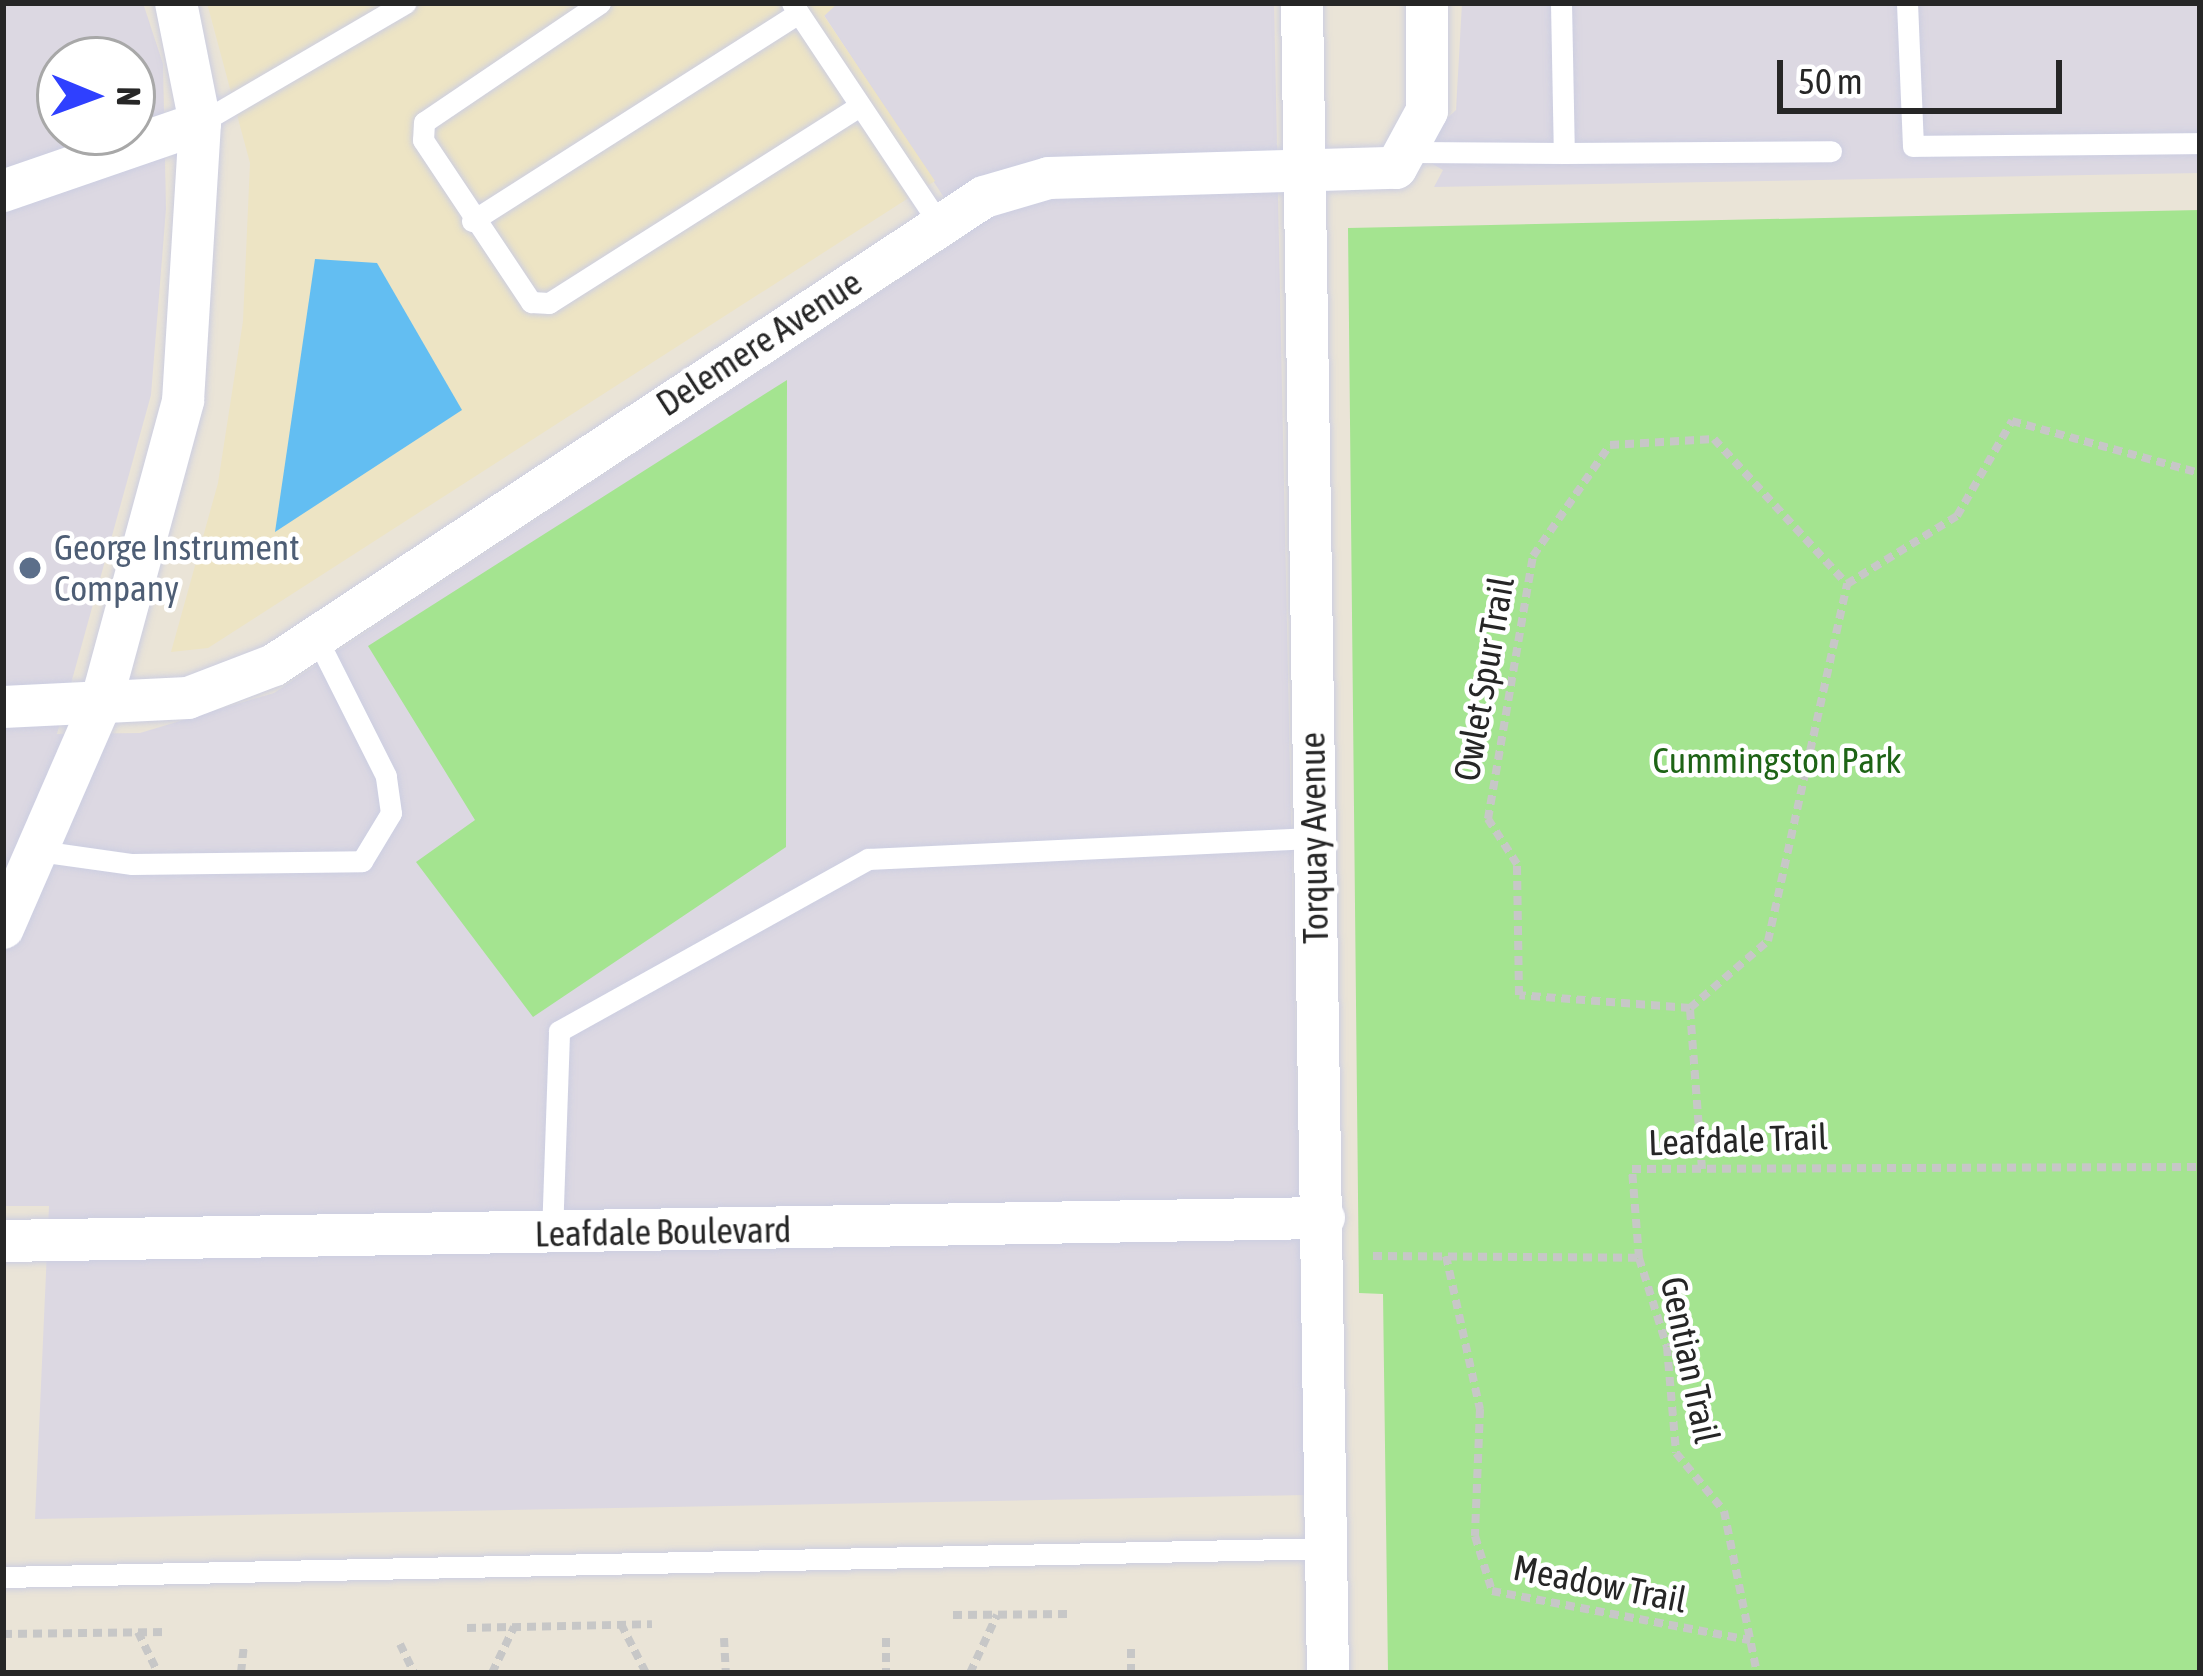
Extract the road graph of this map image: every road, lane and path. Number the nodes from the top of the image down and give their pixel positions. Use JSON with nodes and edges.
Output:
{"nodes":[{"id":1,"x":176,"y":3,"type":"edge"},
{"id":2,"x":405,"y":3,"type":"edge"},
{"id":3,"x":600,"y":3,"type":"edge"},
{"id":4,"x":1302,"y":3,"type":"edge"},
{"id":5,"x":1426,"y":3,"type":"edge"},
{"id":6,"x":1561,"y":3,"type":"edge"},
{"id":7,"x":1907,"y":3,"type":"edge"},
{"id":8,"x":795,"y":8,"type":"edge"},
{"id":9,"x":860,"y":106,"type":"junction"},
{"id":10,"x":200,"y":123,"type":"junction"},
{"id":11,"x":2200,"y":143,"type":"edge"},
{"id":12,"x":1831,"y":151,"type":"dead end"},
{"id":13,"x":1412,"y":152,"type":"junction"},
{"id":14,"x":1564,"y":153,"type":"junction"},
{"id":15,"x":1305,"y":177,"type":"junction"},
{"id":16,"x":3,"y":191,"type":"edge"},
{"id":17,"x":472,"y":220,"type":"junction"},
{"id":18,"x":940,"y":225,"type":"junction"},
{"id":19,"x":2200,"y":473,"type":"edge"},
{"id":20,"x":1847,"y":584,"type":"junction"},
{"id":21,"x":316,"y":638,"type":"junction"},
{"id":22,"x":101,"y":703,"type":"junction"},
{"id":23,"x":3,"y":706,"type":"edge"},
{"id":24,"x":1312,"y":838,"type":"junction"},
{"id":25,"x":39,"y":851,"type":"junction"},
{"id":26,"x":3,"y":928,"type":"edge"},
{"id":27,"x":1690,"y":1008,"type":"junction"},
{"id":28,"x":2200,"y":1167,"type":"edge"},
{"id":29,"x":1702,"y":1168,"type":"junction"},
{"id":30,"x":1324,"y":1218,"type":"junction"},
{"id":31,"x":552,"y":1234,"type":"junction"},
{"id":32,"x":3,"y":1241,"type":"edge"},
{"id":33,"x":1373,"y":1256,"type":"dead end"},
{"id":34,"x":1446,"y":1256,"type":"junction"},
{"id":35,"x":1640,"y":1258,"type":"junction"},
{"id":36,"x":1327,"y":1548,"type":"junction"},
{"id":37,"x":3,"y":1577,"type":"edge"},
{"id":38,"x":1068,"y":1614,"type":"dead end"},
{"id":39,"x":953,"y":1615,"type":"dead end"},
{"id":40,"x":997,"y":1615,"type":"junction"},
{"id":41,"x":621,"y":1624,"type":"junction"},
{"id":42,"x":652,"y":1624,"type":"dead end"},
{"id":43,"x":514,"y":1627,"type":"junction"},
{"id":44,"x":467,"y":1628,"type":"dead end"},
{"id":45,"x":138,"y":1632,"type":"junction"},
{"id":46,"x":166,"y":1632,"type":"dead end"},
{"id":47,"x":3,"y":1634,"type":"edge"},
{"id":48,"x":724,"y":1638,"type":"dead end"},
{"id":49,"x":886,"y":1638,"type":"dead end"},
{"id":50,"x":1750,"y":1640,"type":"junction"},
{"id":51,"x":400,"y":1644,"type":"dead end"},
{"id":52,"x":244,"y":1645,"type":"dead end"},
{"id":53,"x":1131,"y":1649,"type":"dead end"},
{"id":54,"x":158,"y":1673,"type":"edge"},
{"id":55,"x":241,"y":1673,"type":"edge"},
{"id":56,"x":414,"y":1673,"type":"edge"},
{"id":57,"x":492,"y":1673,"type":"edge"},
{"id":58,"x":646,"y":1673,"type":"edge"},
{"id":59,"x":726,"y":1673,"type":"edge"},
{"id":60,"x":886,"y":1673,"type":"edge"},
{"id":61,"x":970,"y":1673,"type":"edge"},
{"id":62,"x":1131,"y":1673,"type":"edge"},
{"id":63,"x":1328,"y":1673,"type":"edge"},
{"id":64,"x":1757,"y":1673,"type":"edge"}],
"edges":[{"from":1,"to":10,"type":"street"},
{"from":2,"to":10,"type":"lane"},
{"from":3,"to":17,"type":"lane"},
{"from":4,"to":15,"type":"street","name":"Torquay Avenue"},
{"from":5,"to":13,"type":"street"},
{"from":6,"to":14,"type":"lane"},
{"from":7,"to":11,"type":"lane"},
{"from":8,"to":9,"type":"lane"},
{"from":8,"to":17,"type":"lane"},
{"from":9,"to":17,"type":"lane"},
{"from":9,"to":18,"type":"lane"},
{"from":10,"to":16,"type":"street"},
{"from":10,"to":22,"type":"street"},
{"from":12,"to":14,"type":"lane"},
{"from":13,"to":14,"type":"lane"},
{"from":13,"to":15,"type":"street","name":"Delemere Avenue"},
{"from":15,"to":18,"type":"street","name":"Delemere Avenue"},
{"from":15,"to":24,"type":"street","name":"Torquay Avenue"},
{"from":18,"to":21,"type":"street","name":"Delemere Avenue"},
{"from":19,"to":20,"type":"path"},
{"from":20,"to":27,"type":"path"},
{"from":20,"to":27,"type":"path","name":"Owlet Spur Trail"},
{"from":21,"to":22,"type":"street","name":"Delemere Avenue"},
{"from":21,"to":25,"type":"lane"},
{"from":22,"to":23,"type":"street","name":"Delemere Avenue"},
{"from":22,"to":25,"type":"street"},
{"from":24,"to":30,"type":"street","name":"Torquay Avenue"},
{"from":24,"to":31,"type":"lane"},
{"from":25,"to":26,"type":"street"},
{"from":27,"to":29,"type":"path"},
{"from":28,"to":29,"type":"path","name":"Leafdale Trail"},
{"from":29,"to":35,"type":"path","name":"Leafdale Trail"},
{"from":30,"to":31,"type":"street","name":"Leafdale Boulevard"},
{"from":30,"to":36,"type":"street","name":"Torquay Avenue"},
{"from":31,"to":32,"type":"street","name":"Leafdale Boulevard"},
{"from":33,"to":34,"type":"path"},
{"from":34,"to":35,"type":"path"},
{"from":34,"to":50,"type":"path","name":"Meadow Trail"},
{"from":35,"to":50,"type":"path","name":"Gentian Trail"},
{"from":36,"to":37,"type":"lane"},
{"from":36,"to":63,"type":"street","name":"Torquay Avenue"},
{"from":38,"to":40,"type":"path"},
{"from":39,"to":40,"type":"path"},
{"from":40,"to":61,"type":"path"},
{"from":41,"to":42,"type":"path"},
{"from":41,"to":43,"type":"path"},
{"from":41,"to":58,"type":"path"},
{"from":43,"to":44,"type":"path"},
{"from":43,"to":57,"type":"path"},
{"from":45,"to":46,"type":"path"},
{"from":45,"to":47,"type":"path"},
{"from":45,"to":54,"type":"path"},
{"from":48,"to":59,"type":"path"},
{"from":49,"to":60,"type":"path"},
{"from":50,"to":64,"type":"path","name":"Gentian Trail"},
{"from":51,"to":56,"type":"path"},
{"from":52,"to":55,"type":"path"},
{"from":53,"to":62,"type":"path"}]}
